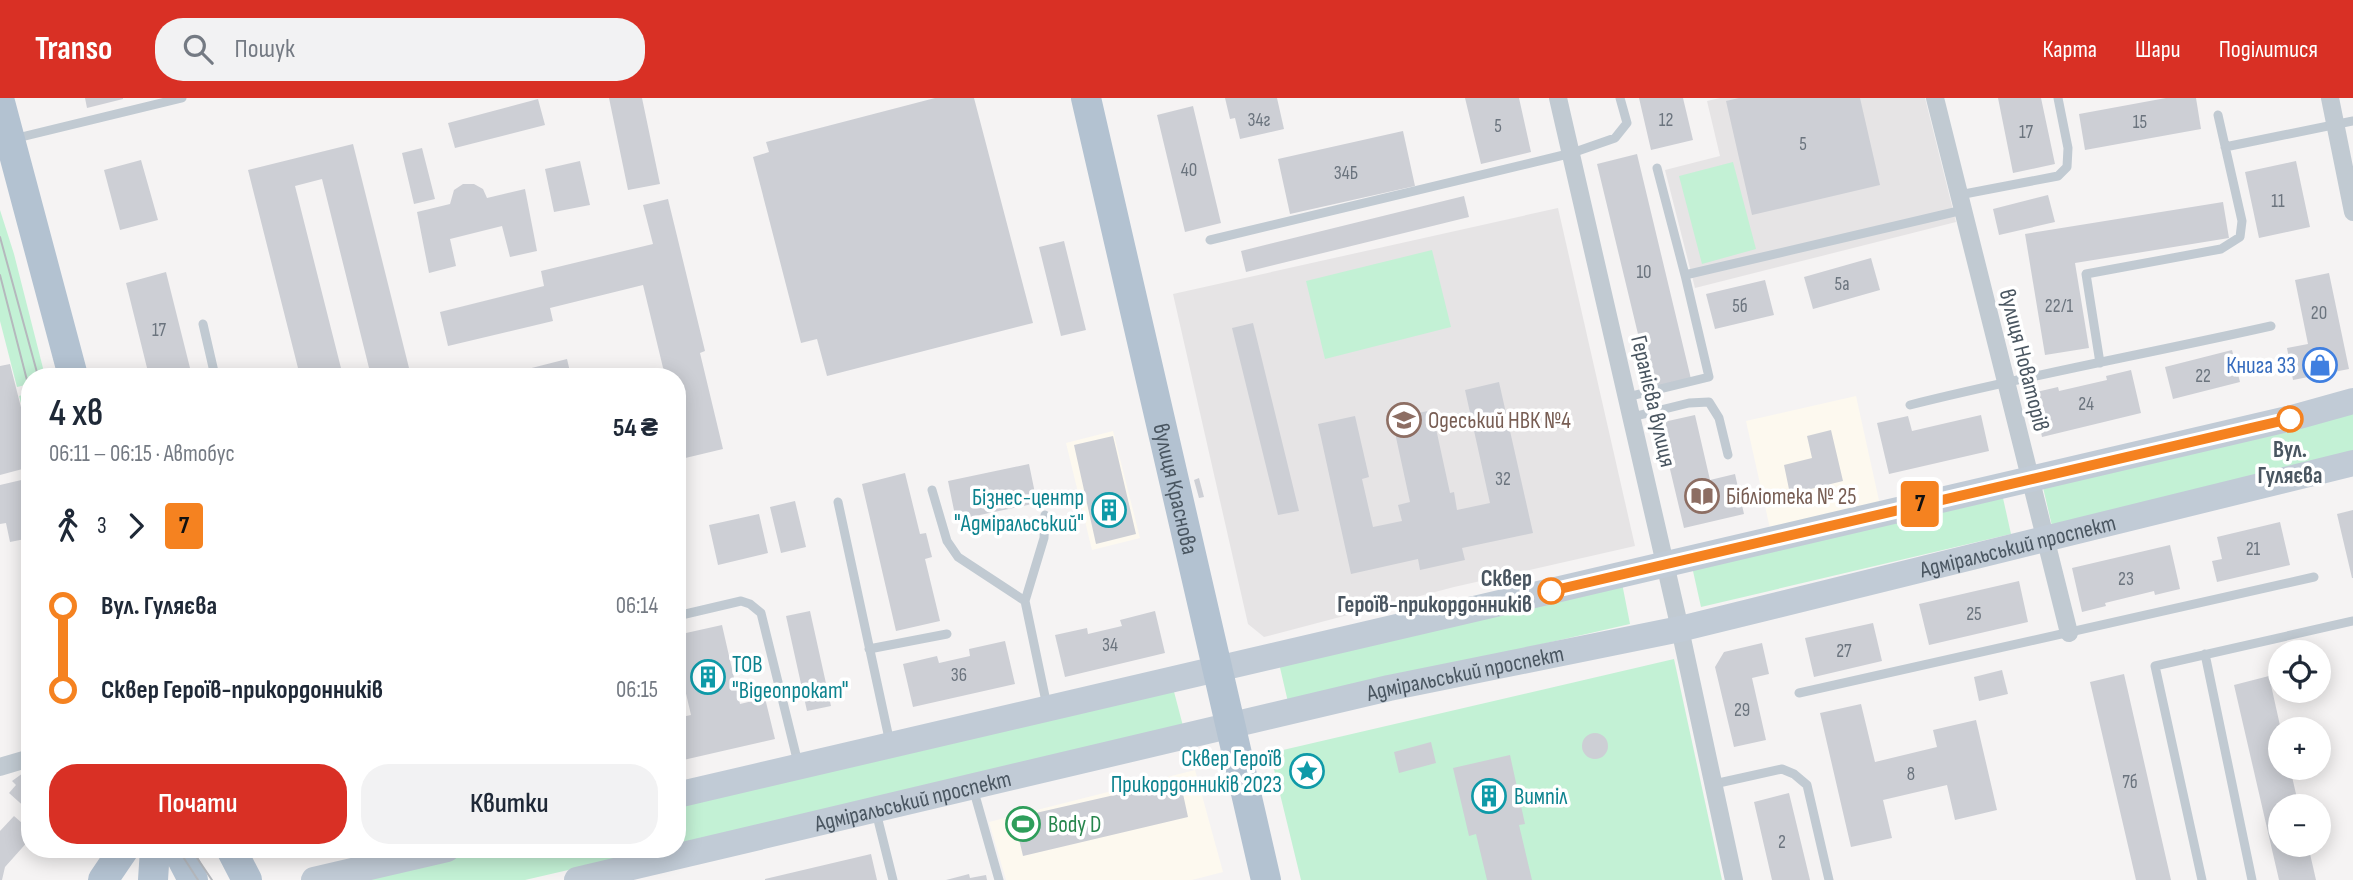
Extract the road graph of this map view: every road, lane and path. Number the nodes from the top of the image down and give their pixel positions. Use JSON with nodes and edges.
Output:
{"nodes":[{"id":1,"x":182,"y":98,"type":"edge"},
{"id":2,"x":1086,"y":98,"type":"edge"},
{"id":3,"x":1558,"y":98,"type":"edge"},
{"id":4,"x":1620,"y":98,"type":"edge"},
{"id":5,"x":1935,"y":98,"type":"edge"},
{"id":6,"x":2058,"y":98,"type":"edge"},
{"id":7,"x":2330,"y":98,"type":"edge"},
{"id":8,"x":0,"y":102,"type":"edge"},
{"id":9,"x":2218,"y":115,"type":"dead end"},
{"id":10,"x":2344,"y":123,"type":"edge"},
{"id":11,"x":11,"y":139,"type":"junction"},
{"id":12,"x":2225,"y":147,"type":"junction"},
{"id":13,"x":1572,"y":153,"type":"junction"},
{"id":14,"x":1657,"y":167,"type":"dead end"},
{"id":15,"x":1961,"y":202,"type":"junction"},
{"id":16,"x":2353,"y":212,"type":"edge"},
{"id":17,"x":1210,"y":240,"type":"dead end"},
{"id":18,"x":1685,"y":275,"type":"junction"},
{"id":19,"x":203,"y":324,"type":"dead end"},
{"id":20,"x":2271,"y":326,"type":"dead end"},
{"id":21,"x":2100,"y":363,"type":"junction"},
{"id":22,"x":72,"y":368,"type":"edge"},
{"id":23,"x":213,"y":368,"type":"edge"},
{"id":24,"x":2005,"y":381,"type":"junction"},
{"id":25,"x":1628,"y":397,"type":"junction"},
{"id":26,"x":2353,"y":401,"type":"edge"},
{"id":27,"x":1910,"y":405,"type":"dead end"},
{"id":28,"x":1632,"y":417,"type":"junction"},
{"id":29,"x":1728,"y":455,"type":"dead end"},
{"id":30,"x":2353,"y":464,"type":"edge"},
{"id":31,"x":2029,"y":479,"type":"junction"},
{"id":32,"x":932,"y":490,"type":"dead end"},
{"id":33,"x":838,"y":502,"type":"dead end"},
{"id":34,"x":1045,"y":515,"type":"dead end"},
{"id":35,"x":2046,"y":540,"type":"junction"},
{"id":36,"x":1665,"y":564,"type":"junction"},
{"id":37,"x":2314,"y":577,"type":"dead end"},
{"id":38,"x":1025,"y":601,"type":"junction"},
{"id":39,"x":686,"y":614,"type":"edge"},
{"id":40,"x":2353,"y":621,"type":"edge"},
{"id":41,"x":1681,"y":629,"type":"junction"},
{"id":42,"x":2069,"y":633,"type":"junction"},
{"id":43,"x":947,"y":634,"type":"dead end"},
{"id":44,"x":869,"y":649,"type":"junction"},
{"id":45,"x":2205,"y":654,"type":"junction"},
{"id":46,"x":1218,"y":668,"type":"junction"},
{"id":47,"x":1799,"y":693,"type":"dead end"},
{"id":48,"x":1048,"y":708,"type":"junction"},
{"id":49,"x":1230,"y":726,"type":"junction"},
{"id":50,"x":890,"y":745,"type":"junction"},
{"id":51,"x":21,"y":761,"type":"edge"},
{"id":52,"x":799,"y":766,"type":"junction"},
{"id":53,"x":0,"y":767,"type":"edge"},
{"id":54,"x":1714,"y":784,"type":"junction"},
{"id":55,"x":973,"y":787,"type":"junction"},
{"id":56,"x":686,"y":793,"type":"edge"},
{"id":57,"x":876,"y":810,"type":"junction"},
{"id":58,"x":686,"y":854,"type":"edge"},
{"id":59,"x":118,"y":858,"type":"edge"},
{"id":60,"x":154,"y":858,"type":"edge"},
{"id":61,"x":182,"y":858,"type":"edge"},
{"id":62,"x":236,"y":858,"type":"edge"},
{"id":63,"x":408,"y":858,"type":"edge"},
{"id":64,"x":671,"y":858,"type":"edge"},
{"id":65,"x":103,"y":880,"type":"edge"},
{"id":66,"x":153,"y":880,"type":"edge"},
{"id":67,"x":193,"y":880,"type":"edge"},
{"id":68,"x":247,"y":880,"type":"edge"},
{"id":69,"x":314,"y":880,"type":"edge"},
{"id":70,"x":577,"y":880,"type":"edge"},
{"id":71,"x":893,"y":880,"type":"edge"},
{"id":72,"x":999,"y":880,"type":"edge"},
{"id":73,"x":1266,"y":880,"type":"edge"},
{"id":74,"x":1734,"y":880,"type":"edge"},
{"id":75,"x":1829,"y":880,"type":"edge"},
{"id":76,"x":2202,"y":880,"type":"edge"},
{"id":77,"x":2252,"y":880,"type":"edge"}],
"edges":[{"from":1,"to":11,"type":"lane"},
{"from":2,"to":46,"type":"main road","name":"вулиця Краснова"},
{"from":3,"to":13,"type":"street","name":"Геранієва вулиця"},
{"from":4,"to":13,"type":"lane"},
{"from":5,"to":15,"type":"street","name":"вулиця Новаторів"},
{"from":6,"to":15,"type":"lane"},
{"from":7,"to":10,"type":"street"},
{"from":8,"to":11,"type":"main road"},
{"from":9,"to":12,"type":"lane"},
{"from":10,"to":12,"type":"lane"},
{"from":10,"to":16,"type":"street"},
{"from":11,"to":22,"type":"main road"},
{"from":12,"to":21,"type":"lane"},
{"from":13,"to":17,"type":"lane"},
{"from":13,"to":25,"type":"street","name":"Геранієва вулиця"},
{"from":14,"to":18,"type":"lane"},
{"from":15,"to":18,"type":"lane"},
{"from":15,"to":24,"type":"street","name":"вулиця Новаторів"},
{"from":18,"to":25,"type":"lane"},
{"from":19,"to":23,"type":"lane"},
{"from":20,"to":21,"type":"lane"},
{"from":21,"to":24,"type":"lane"},
{"from":24,"to":27,"type":"lane"},
{"from":24,"to":31,"type":"street","name":"вулиця Новаторів"},
{"from":25,"to":28,"type":"street","name":"Геранієва вулиця"},
{"from":26,"to":31,"type":"main road"},
{"from":28,"to":29,"type":"lane"},
{"from":28,"to":36,"type":"street","name":"Геранієва вулиця"},
{"from":30,"to":35,"type":"main road","name":"Адміральський проспект"},
{"from":31,"to":35,"type":"street","name":"вулиця Новаторів"},
{"from":31,"to":36,"type":"main road"},
{"from":32,"to":38,"type":"lane"},
{"from":33,"to":44,"type":"lane"},
{"from":34,"to":38,"type":"lane"},
{"from":35,"to":41,"type":"main road","name":"Адміральський проспект"},
{"from":35,"to":42,"type":"street","name":"вулиця Новаторів"},
{"from":36,"to":41,"type":"street","name":"Геранієва вулиця"},
{"from":36,"to":46,"type":"main road"},
{"from":37,"to":42,"type":"lane"},
{"from":38,"to":48,"type":"lane"},
{"from":39,"to":52,"type":"lane"},
{"from":40,"to":45,"type":"lane"},
{"from":41,"to":49,"type":"main road","name":"Адміральський проспект"},
{"from":41,"to":54,"type":"street","name":"Геранієва вулиця"},
{"from":42,"to":47,"type":"lane"},
{"from":43,"to":44,"type":"lane"},
{"from":44,"to":50,"type":"lane"},
{"from":45,"to":76,"type":"lane"},
{"from":45,"to":77,"type":"lane"},
{"from":46,"to":48,"type":"main road"},
{"from":46,"to":49,"type":"main road","name":"вулиця Краснова"},
{"from":48,"to":50,"type":"main road"},
{"from":49,"to":55,"type":"main road","name":"Адміральський проспект"},
{"from":49,"to":73,"type":"main road","name":"вулиця Краснова"},
{"from":50,"to":52,"type":"main road"},
{"from":51,"to":53,"type":"street"},
{"from":52,"to":56,"type":"main road"},
{"from":54,"to":74,"type":"street","name":"Геранієва вулиця"},
{"from":54,"to":75,"type":"lane"},
{"from":55,"to":57,"type":"main road","name":"Адміральський проспект"},
{"from":55,"to":72,"type":"lane"},
{"from":57,"to":58,"type":"main road","name":"Адміральський проспект"},
{"from":57,"to":71,"type":"lane"},
{"from":59,"to":65,"type":"main road"},
{"from":60,"to":66,"type":"main road"},
{"from":61,"to":67,"type":"main road"},
{"from":62,"to":68,"type":"main road"},
{"from":63,"to":69,"type":"main road"},
{"from":64,"to":70,"type":"main road","name":"Адміральський проспект"}]}
